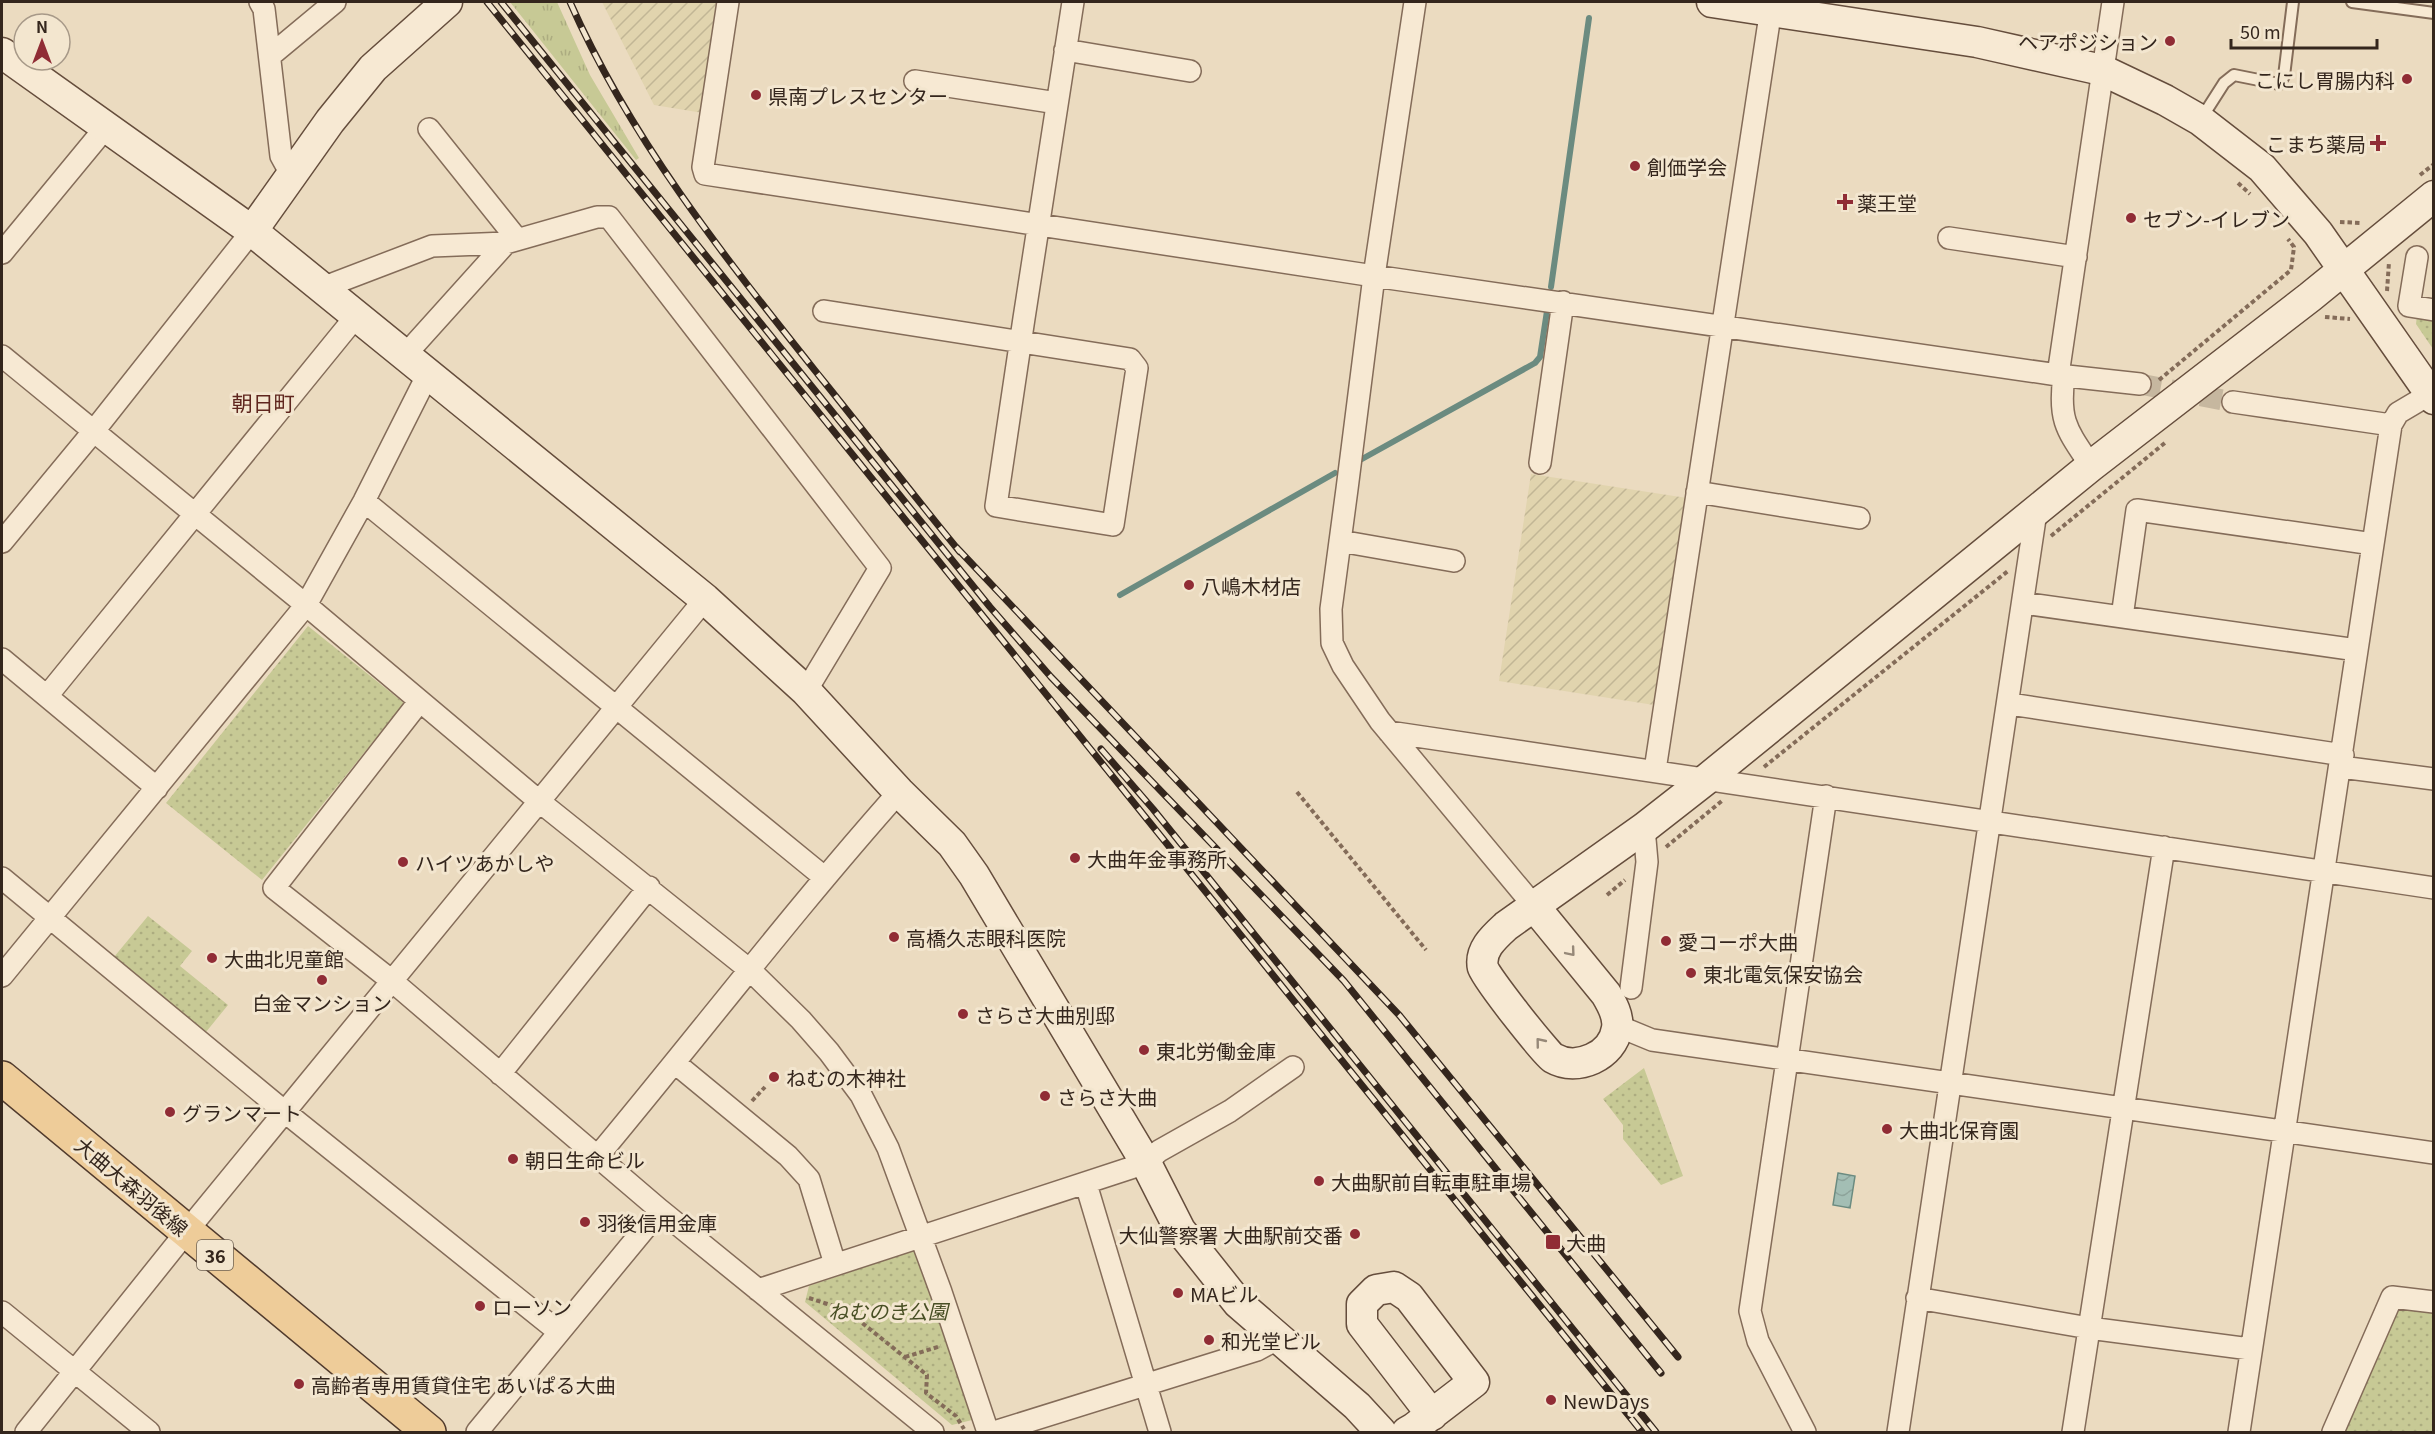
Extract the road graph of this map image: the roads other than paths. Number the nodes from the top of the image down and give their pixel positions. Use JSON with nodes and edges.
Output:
{"nodes":[{"id":1,"x":260,"y":2,"type":"edge"},
{"id":2,"x":335,"y":2,"type":"edge"},
{"id":3,"x":447,"y":2,"type":"edge"},
{"id":4,"x":728,"y":2,"type":"edge"},
{"id":5,"x":1073,"y":2,"type":"edge"},
{"id":6,"x":1415,"y":2,"type":"edge"},
{"id":7,"x":1712,"y":2,"type":"edge"},
{"id":8,"x":2113,"y":2,"type":"edge"},
{"id":9,"x":2294,"y":2,"type":"edge"},
{"id":10,"x":2352,"y":2,"type":"edge"},
{"id":11,"x":1770,"y":5,"type":"edge"},
{"id":12,"x":2433,"y":13,"type":"edge"},
{"id":13,"x":1065,"y":50,"type":"junction"},
{"id":14,"x":2,"y":53,"type":"edge"},
{"id":15,"x":270,"y":56,"type":"junction"},
{"id":16,"x":1190,"y":70,"type":"dead end"},
{"id":17,"x":2102,"y":70,"type":"junction"},
{"id":18,"x":915,"y":81,"type":"dead end"},
{"id":19,"x":1057,"y":103,"type":"junction"},
{"id":20,"x":2200,"y":120,"type":"junction"},
{"id":21,"x":106,"y":127,"type":"junction"},
{"id":22,"x":429,"y":129,"type":"dead end"},
{"id":23,"x":292,"y":176,"type":"junction"},
{"id":24,"x":2425,"y":187,"type":"edge"},
{"id":25,"x":1038,"y":224,"type":"junction"},
{"id":26,"x":252,"y":231,"type":"junction"},
{"id":27,"x":1948,"y":238,"type":"dead end"},
{"id":28,"x":511,"y":241,"type":"junction"},
{"id":29,"x":2,"y":253,"type":"edge"},
{"id":30,"x":2076,"y":257,"type":"junction"},
{"id":31,"x":2417,"y":257,"type":"dead end"},
{"id":32,"x":2343,"y":270,"type":"junction"},
{"id":33,"x":1374,"y":276,"type":"junction"},
{"id":34,"x":322,"y":288,"type":"junction"},
{"id":35,"x":1563,"y":302,"type":"junction"},
{"id":36,"x":2433,"y":310,"type":"edge"},
{"id":37,"x":824,"y":311,"type":"dead end"},
{"id":38,"x":357,"y":315,"type":"junction"},
{"id":39,"x":1721,"y":326,"type":"junction"},
{"id":40,"x":1021,"y":342,"type":"junction"},
{"id":41,"x":406,"y":354,"type":"junction"},
{"id":42,"x":2,"y":356,"type":"edge"},
{"id":43,"x":429,"y":372,"type":"junction"},
{"id":44,"x":2061,"y":376,"type":"junction"},
{"id":45,"x":2145,"y":386,"type":"tunnel mouth"},
{"id":46,"x":2432,"y":397,"type":"edge"},
{"id":47,"x":2233,"y":402,"type":"tunnel mouth"},
{"id":48,"x":2391,"y":425,"type":"junction"},
{"id":49,"x":93,"y":432,"type":"junction"},
{"id":50,"x":1540,"y":463,"type":"dead end"},
{"id":51,"x":2091,"y":466,"type":"junction"},
{"id":52,"x":1696,"y":492,"type":"junction"},
{"id":53,"x":363,"y":501,"type":"junction"},
{"id":54,"x":2036,"y":512,"type":"junction"},
{"id":55,"x":195,"y":515,"type":"junction"},
{"id":56,"x":1859,"y":518,"type":"dead end"},
{"id":57,"x":1340,"y":541,"type":"junction"},
{"id":58,"x":2,"y":542,"type":"edge"},
{"id":59,"x":2373,"y":544,"type":"junction"},
{"id":60,"x":1454,"y":561,"type":"dead end"},
{"id":61,"x":705,"y":599,"type":"junction"},
{"id":62,"x":2024,"y":603,"type":"junction"},
{"id":63,"x":306,"y":604,"type":"junction"},
{"id":64,"x":2122,"y":617,"type":"junction"},
{"id":65,"x":2357,"y":650,"type":"junction"},
{"id":66,"x":2,"y":659,"type":"edge"},
{"id":67,"x":806,"y":691,"type":"junction"},
{"id":68,"x":47,"y":696,"type":"junction"},
{"id":69,"x":419,"y":702,"type":"junction"},
{"id":70,"x":2010,"y":704,"type":"junction"},
{"id":71,"x":619,"y":708,"type":"junction"},
{"id":72,"x":1389,"y":732,"type":"junction"},
{"id":73,"x":2342,"y":761,"type":"junction"},
{"id":74,"x":1654,"y":771,"type":"junction"},
{"id":75,"x":1708,"y":778,"type":"junction"},
{"id":76,"x":2433,"y":779,"type":"edge"},
{"id":77,"x":158,"y":788,"type":"junction"},
{"id":78,"x":899,"y":792,"type":"junction"},
{"id":79,"x":1826,"y":796,"type":"junction"},
{"id":80,"x":540,"y":802,"type":"junction"},
{"id":81,"x":1990,"y":821,"type":"junction"},
{"id":82,"x":1644,"y":828,"type":"junction"},
{"id":83,"x":2164,"y":847,"type":"junction"},
{"id":84,"x":2324,"y":871,"type":"junction"},
{"id":85,"x":824,"y":877,"type":"junction"},
{"id":86,"x":2,"y":878,"type":"edge"},
{"id":87,"x":649,"y":887,"type":"junction"},
{"id":88,"x":2433,"y":888,"type":"edge"},
{"id":89,"x":1534,"y":906,"type":"junction"},
{"id":90,"x":50,"y":918,"type":"junction"},
{"id":91,"x":751,"y":971,"type":"junction"},
{"id":92,"x":2,"y":976,"type":"edge"},
{"id":93,"x":392,"y":981,"type":"junction"},
{"id":94,"x":1631,"y":988,"type":"dead end"},
{"id":95,"x":1618,"y":1026,"type":"junction"},
{"id":96,"x":1788,"y":1060,"type":"junction"},
{"id":97,"x":675,"y":1063,"type":"junction"},
{"id":98,"x":1293,"y":1067,"type":"dead end"},
{"id":99,"x":500,"y":1074,"type":"junction"},
{"id":100,"x":2,"y":1077,"type":"edge"},
{"id":101,"x":1949,"y":1082,"type":"junction"},
{"id":102,"x":2124,"y":1109,"type":"junction"},
{"id":103,"x":285,"y":1112,"type":"junction"},
{"id":104,"x":2285,"y":1130,"type":"junction"},
{"id":105,"x":2433,"y":1153,"type":"edge"},
{"id":106,"x":597,"y":1157,"type":"junction"},
{"id":107,"x":1146,"y":1163,"type":"junction"},
{"id":108,"x":1086,"y":1184,"type":"junction"},
{"id":109,"x":660,"y":1210,"type":"junction"},
{"id":110,"x":187,"y":1231,"type":"junction"},
{"id":111,"x":920,"y":1236,"type":"junction"},
{"id":112,"x":835,"y":1264,"type":"junction"},
{"id":113,"x":758,"y":1290,"type":"junction"},
{"id":114,"x":1917,"y":1298,"type":"junction"},
{"id":115,"x":2433,"y":1302,"type":"edge"},
{"id":116,"x":2,"y":1312,"type":"edge"},
{"id":117,"x":2089,"y":1328,"type":"junction"},
{"id":118,"x":559,"y":1332,"type":"junction"},
{"id":119,"x":1281,"y":1337,"type":"junction"},
{"id":120,"x":2250,"y":1349,"type":"junction"},
{"id":121,"x":75,"y":1373,"type":"junction"},
{"id":122,"x":1148,"y":1386,"type":"junction"},
{"id":123,"x":1431,"y":1415,"type":"dead end"},
{"id":124,"x":26,"y":1432,"type":"edge"},
{"id":125,"x":149,"y":1432,"type":"edge"},
{"id":126,"x":429,"y":1432,"type":"edge"},
{"id":127,"x":477,"y":1432,"type":"edge"},
{"id":128,"x":933,"y":1432,"type":"edge"},
{"id":129,"x":988,"y":1432,"type":"edge"},
{"id":130,"x":994,"y":1432,"type":"edge"},
{"id":131,"x":1160,"y":1432,"type":"edge"},
{"id":132,"x":1381,"y":1432,"type":"edge"},
{"id":133,"x":1407,"y":1432,"type":"edge"},
{"id":134,"x":1805,"y":1432,"type":"edge"},
{"id":135,"x":1898,"y":1432,"type":"edge"},
{"id":136,"x":2073,"y":1432,"type":"edge"},
{"id":137,"x":2239,"y":1432,"type":"edge"},
{"id":138,"x":2333,"y":1432,"type":"edge"}],
"edges":[{"from":1,"to":15,"type":"street"},
{"from":2,"to":15,"type":"street"},
{"from":3,"to":23,"type":"street"},
{"from":4,"to":25,"type":"street"},
{"from":5,"to":13,"type":"street"},
{"from":6,"to":33,"type":"street"},
{"from":7,"to":11,"type":"street"},
{"from":8,"to":17,"type":"street"},
{"from":9,"to":20,"type":"lane"},
{"from":10,"to":12,"type":"lane"},
{"from":11,"to":17,"type":"street"},
{"from":11,"to":39,"type":"street"},
{"from":13,"to":16,"type":"street"},
{"from":13,"to":19,"type":"street"},
{"from":14,"to":21,"type":"street"},
{"from":15,"to":23,"type":"street"},
{"from":17,"to":20,"type":"street"},
{"from":17,"to":30,"type":"street"},
{"from":18,"to":19,"type":"street"},
{"from":19,"to":25,"type":"street"},
{"from":20,"to":32,"type":"street"},
{"from":21,"to":26,"type":"street"},
{"from":21,"to":29,"type":"street"},
{"from":22,"to":28,"type":"street"},
{"from":23,"to":26,"type":"street"},
{"from":24,"to":32,"type":"street"},
{"from":25,"to":33,"type":"street"},
{"from":25,"to":40,"type":"street"},
{"from":26,"to":34,"type":"street"},
{"from":26,"to":49,"type":"street"},
{"from":27,"to":30,"type":"street"},
{"from":28,"to":34,"type":"street"},
{"from":28,"to":41,"type":"street"},
{"from":28,"to":67,"type":"street"},
{"from":30,"to":44,"type":"street"},
{"from":31,"to":36,"type":"street"},
{"from":32,"to":46,"type":"street"},
{"from":32,"to":51,"type":"street"},
{"from":33,"to":35,"type":"street"},
{"from":33,"to":57,"type":"street"},
{"from":34,"to":38,"type":"street"},
{"from":35,"to":39,"type":"street"},
{"from":35,"to":50,"type":"street"},
{"from":37,"to":40,"type":"street"},
{"from":38,"to":41,"type":"street"},
{"from":38,"to":55,"type":"street"},
{"from":39,"to":44,"type":"street"},
{"from":39,"to":52,"type":"street"},
{"from":40,"to":40,"type":"street"},
{"from":41,"to":43,"type":"street"},
{"from":42,"to":49,"type":"street"},
{"from":43,"to":53,"type":"street"},
{"from":43,"to":61,"type":"street"},
{"from":44,"to":45,"type":"street"},
{"from":44,"to":51,"type":"street"},
{"from":46,"to":48,"type":"street"},
{"from":47,"to":48,"type":"street"},
{"from":48,"to":59,"type":"street"},
{"from":49,"to":55,"type":"street"},
{"from":49,"to":58,"type":"street"},
{"from":51,"to":54,"type":"street"},
{"from":52,"to":56,"type":"street"},
{"from":52,"to":74,"type":"street"},
{"from":53,"to":63,"type":"street"},
{"from":53,"to":71,"type":"street"},
{"from":54,"to":62,"type":"street"},
{"from":54,"to":75,"type":"street"},
{"from":55,"to":63,"type":"street"},
{"from":55,"to":68,"type":"street"},
{"from":57,"to":60,"type":"street"},
{"from":57,"to":72,"type":"street"},
{"from":59,"to":64,"type":"street"},
{"from":59,"to":65,"type":"street"},
{"from":61,"to":67,"type":"street"},
{"from":61,"to":71,"type":"street"},
{"from":62,"to":64,"type":"street"},
{"from":62,"to":70,"type":"street"},
{"from":63,"to":69,"type":"street"},
{"from":63,"to":77,"type":"street"},
{"from":64,"to":65,"type":"street"},
{"from":65,"to":73,"type":"street"},
{"from":66,"to":68,"type":"street"},
{"from":67,"to":78,"type":"street"},
{"from":68,"to":77,"type":"street"},
{"from":69,"to":80,"type":"street"},
{"from":69,"to":93,"type":"street"},
{"from":70,"to":73,"type":"street"},
{"from":70,"to":81,"type":"street"},
{"from":71,"to":80,"type":"street"},
{"from":71,"to":85,"type":"street"},
{"from":72,"to":74,"type":"street"},
{"from":72,"to":89,"type":"street"},
{"from":73,"to":76,"type":"street"},
{"from":73,"to":84,"type":"street"},
{"from":74,"to":75,"type":"street"},
{"from":75,"to":79,"type":"street"},
{"from":75,"to":82,"type":"street"},
{"from":77,"to":90,"type":"street"},
{"from":78,"to":85,"type":"street"},
{"from":78,"to":107,"type":"street"},
{"from":79,"to":81,"type":"street"},
{"from":79,"to":96,"type":"street"},
{"from":80,"to":87,"type":"street"},
{"from":80,"to":93,"type":"street"},
{"from":81,"to":83,"type":"street"},
{"from":81,"to":101,"type":"street"},
{"from":82,"to":89,"type":"street"},
{"from":82,"to":94,"type":"street"},
{"from":83,"to":84,"type":"street"},
{"from":83,"to":102,"type":"street"},
{"from":84,"to":88,"type":"street"},
{"from":84,"to":104,"type":"street"},
{"from":85,"to":91,"type":"street"},
{"from":86,"to":90,"type":"street"},
{"from":87,"to":91,"type":"street"},
{"from":87,"to":99,"type":"street"},
{"from":89,"to":95,"type":"street","one_way":true},
{"from":95,"to":89,"type":"street","one_way":true},
{"from":90,"to":92,"type":"street"},
{"from":90,"to":103,"type":"street"},
{"from":91,"to":97,"type":"street"},
{"from":91,"to":111,"type":"street"},
{"from":93,"to":99,"type":"street"},
{"from":93,"to":103,"type":"street"},
{"from":95,"to":96,"type":"street"},
{"from":96,"to":101,"type":"street"},
{"from":96,"to":134,"type":"street"},
{"from":97,"to":106,"type":"street"},
{"from":97,"to":112,"type":"street"},
{"from":98,"to":107,"type":"street"},
{"from":99,"to":106,"type":"street"},
{"from":100,"to":110,"type":"main road","name":"大曲大森羽後線","number":"36"},
{"from":101,"to":102,"type":"street"},
{"from":101,"to":114,"type":"street"},
{"from":102,"to":104,"type":"street"},
{"from":102,"to":117,"type":"street"},
{"from":103,"to":110,"type":"street"},
{"from":103,"to":118,"type":"street"},
{"from":104,"to":105,"type":"street"},
{"from":104,"to":120,"type":"street"},
{"from":106,"to":109,"type":"street"},
{"from":107,"to":108,"type":"street"},
{"from":107,"to":119,"type":"street"},
{"from":108,"to":111,"type":"street"},
{"from":108,"to":122,"type":"street"},
{"from":109,"to":113,"type":"street"},
{"from":109,"to":118,"type":"street"},
{"from":110,"to":121,"type":"street"},
{"from":110,"to":126,"type":"main road","name":"大曲大森羽後線","number":"36"},
{"from":111,"to":112,"type":"street"},
{"from":111,"to":129,"type":"street"},
{"from":112,"to":113,"type":"street"},
{"from":113,"to":128,"type":"street"},
{"from":114,"to":117,"type":"street"},
{"from":114,"to":135,"type":"street"},
{"from":115,"to":138,"type":"street"},
{"from":116,"to":121,"type":"street"},
{"from":117,"to":120,"type":"street"},
{"from":117,"to":136,"type":"street"},
{"from":118,"to":127,"type":"street"},
{"from":119,"to":122,"type":"street"},
{"from":119,"to":132,"type":"street"},
{"from":120,"to":137,"type":"street"},
{"from":121,"to":124,"type":"street"},
{"from":121,"to":125,"type":"street"},
{"from":122,"to":130,"type":"street"},
{"from":122,"to":131,"type":"street"},
{"from":123,"to":133,"type":"street"}]}
